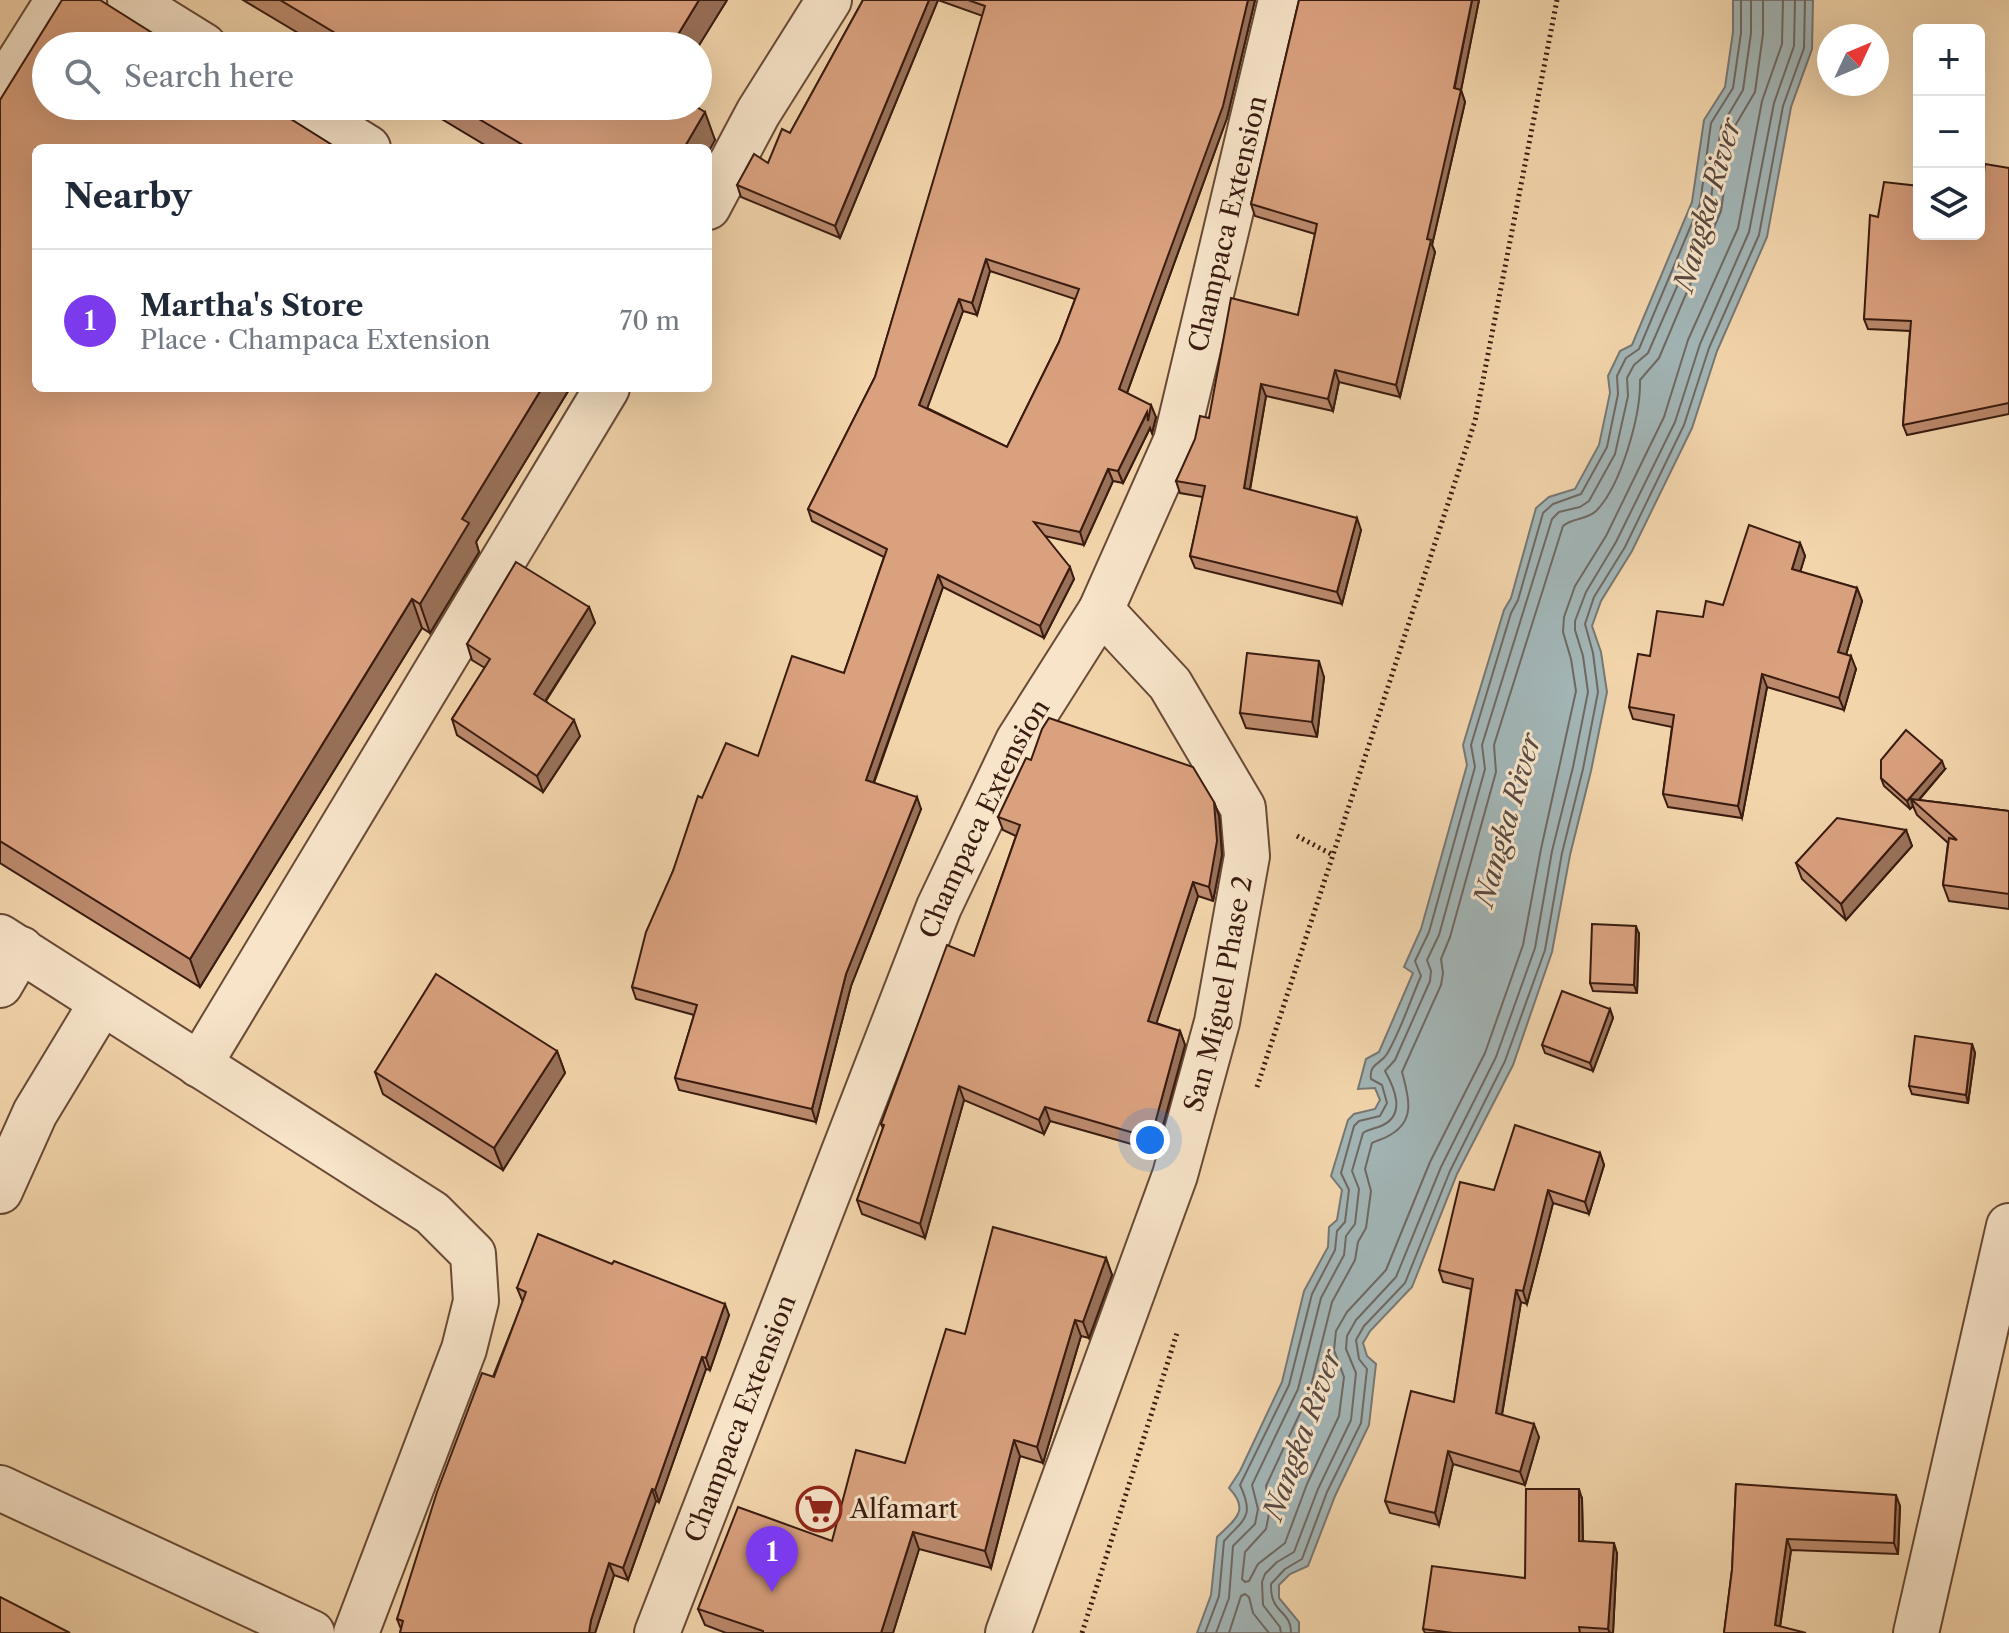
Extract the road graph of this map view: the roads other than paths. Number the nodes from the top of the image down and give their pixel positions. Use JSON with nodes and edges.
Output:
{"nodes":[{"id":1,"x":58,"y":0,"type":"edge"},
{"id":2,"x":130,"y":0,"type":"edge"},
{"id":3,"x":829,"y":0,"type":"edge"},
{"id":4,"x":1281,"y":0,"type":"edge"},
{"id":5,"x":181,"y":32,"type":"edge"},
{"id":6,"x":13,"y":43,"type":"edge"},
{"id":7,"x":0,"y":92,"type":"edge"},
{"id":8,"x":323,"y":120,"type":"edge"},
{"id":9,"x":362,"y":144,"type":"edge"},
{"id":10,"x":712,"y":199,"type":"edge"},
{"id":11,"x":605,"y":392,"type":"edge"},
{"id":12,"x":1101,"y":610,"type":"junction"},
{"id":13,"x":7,"y":957,"type":"edge"},
{"id":14,"x":101,"y":1004,"type":"junction"},
{"id":15,"x":199,"y":1065,"type":"junction"},
{"id":16,"x":0,"y":1191,"type":"edge"},
{"id":17,"x":2009,"y":1226,"type":"edge"},
{"id":18,"x":0,"y":1488,"type":"edge"},
{"id":19,"x":312,"y":1633,"type":"edge"},
{"id":20,"x":356,"y":1633,"type":"edge"},
{"id":21,"x":657,"y":1633,"type":"edge"},
{"id":22,"x":1008,"y":1633,"type":"edge"},
{"id":23,"x":1916,"y":1633,"type":"edge"}],
"edges":[{"from":1,"to":6,"type":"street"},
{"from":2,"to":5,"type":"street"},
{"from":3,"to":10,"type":"street"},
{"from":4,"to":12,"type":"street","name":"Champaca Extension"},
{"from":6,"to":7,"type":"street"},
{"from":8,"to":9,"type":"street"},
{"from":11,"to":15,"type":"street"},
{"from":12,"to":21,"type":"street","name":"Champaca Extension"},
{"from":12,"to":22,"type":"street","name":"San Miguel Phase 2"},
{"from":13,"to":14,"type":"street"},
{"from":14,"to":15,"type":"street"},
{"from":14,"to":16,"type":"street"},
{"from":15,"to":20,"type":"street"},
{"from":17,"to":23,"type":"street"},
{"from":18,"to":19,"type":"street"}]}
